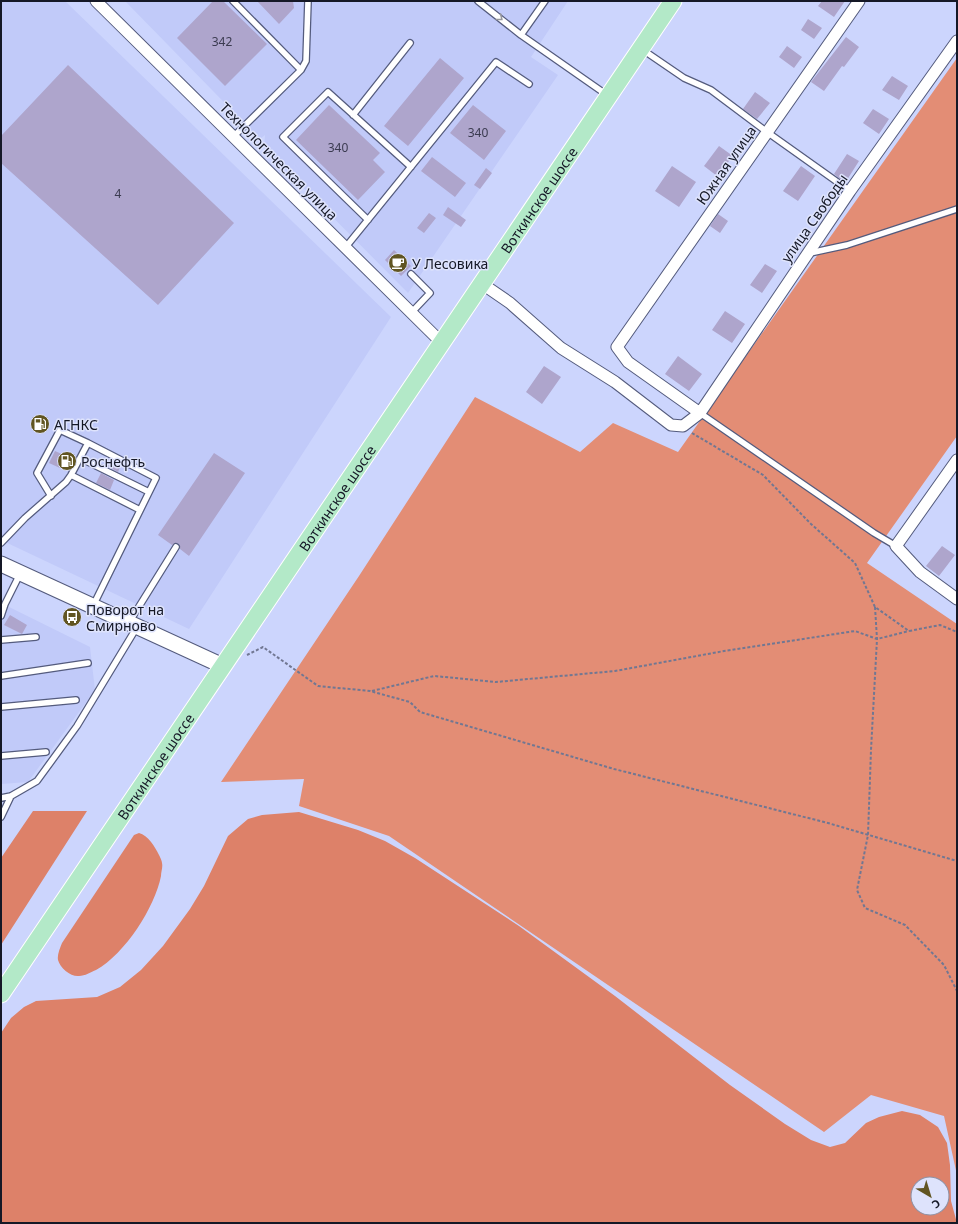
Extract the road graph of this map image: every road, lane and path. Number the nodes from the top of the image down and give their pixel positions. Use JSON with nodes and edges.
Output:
{"nodes":[{"id":1,"x":96,"y":1,"type":"edge"},
{"id":2,"x":233,"y":1,"type":"edge"},
{"id":3,"x":308,"y":1,"type":"edge"},
{"id":4,"x":478,"y":1,"type":"edge"},
{"id":5,"x":545,"y":1,"type":"edge"},
{"id":6,"x":673,"y":1,"type":"edge"},
{"id":7,"x":859,"y":1,"type":"edge"},
{"id":8,"x":521,"y":35,"type":"junction"},
{"id":9,"x":957,"y":41,"type":"edge"},
{"id":10,"x":410,"y":44,"type":"dead end"},
{"id":11,"x":641,"y":48,"type":"junction"},
{"id":12,"x":301,"y":70,"type":"junction"},
{"id":13,"x":529,"y":84,"type":"dead end"},
{"id":14,"x":608,"y":96,"type":"junction"},
{"id":15,"x":353,"y":115,"type":"junction"},
{"id":16,"x":767,"y":132,"type":"junction"},
{"id":17,"x":233,"y":137,"type":"junction"},
{"id":18,"x":411,"y":167,"type":"junction"},
{"id":19,"x":850,"y":191,"type":"junction"},
{"id":20,"x":957,"y":209,"type":"edge"},
{"id":21,"x":368,"y":220,"type":"junction"},
{"id":22,"x":346,"y":248,"type":"junction"},
{"id":23,"x":808,"y":253,"type":"junction"},
{"id":24,"x":411,"y":274,"type":"dead end"},
{"id":25,"x":481,"y":283,"type":"junction"},
{"id":26,"x":411,"y":313,"type":"junction"},
{"id":27,"x":442,"y":343,"type":"junction"},
{"id":28,"x":700,"y":413,"type":"junction"},
{"id":29,"x":683,"y":426,"type":"junction"},
{"id":30,"x":88,"y":444,"type":"junction"},
{"id":31,"x":80,"y":458,"type":"junction"},
{"id":32,"x":957,"y":460,"type":"edge"},
{"id":33,"x":71,"y":475,"type":"junction"},
{"id":34,"x":149,"y":492,"type":"junction"},
{"id":35,"x":51,"y":496,"type":"junction"},
{"id":36,"x":140,"y":510,"type":"junction"},
{"id":37,"x":1,"y":543,"type":"edge"},
{"id":38,"x":896,"y":546,"type":"junction"},
{"id":39,"x":176,"y":547,"type":"dead end"},
{"id":40,"x":1,"y":564,"type":"edge"},
{"id":41,"x":20,"y":573,"type":"junction"},
{"id":42,"x":957,"y":599,"type":"edge"},
{"id":43,"x":92,"y":606,"type":"junction"},
{"id":44,"x":875,"y":607,"type":"junction"},
{"id":45,"x":1,"y":616,"type":"edge"},
{"id":46,"x":133,"y":625,"type":"junction"},
{"id":47,"x":909,"y":631,"type":"junction"},
{"id":48,"x":957,"y":632,"type":"edge"},
{"id":49,"x":36,"y":637,"type":"dead end"},
{"id":50,"x":877,"y":639,"type":"junction"},
{"id":51,"x":1,"y":640,"type":"edge"},
{"id":52,"x":243,"y":656,"type":"dead end"},
{"id":53,"x":88,"y":663,"type":"dead end"},
{"id":54,"x":223,"y":666,"type":"junction"},
{"id":55,"x":1,"y":676,"type":"edge"},
{"id":56,"x":370,"y":691,"type":"junction"},
{"id":57,"x":76,"y":700,"type":"dead end"},
{"id":58,"x":1,"y":708,"type":"edge"},
{"id":59,"x":46,"y":752,"type":"dead end"},
{"id":60,"x":1,"y":756,"type":"edge"},
{"id":61,"x":11,"y":796,"type":"junction"},
{"id":62,"x":1,"y":798,"type":"edge"},
{"id":63,"x":1,"y":817,"type":"edge"},
{"id":64,"x":868,"y":835,"type":"junction"},
{"id":65,"x":957,"y":861,"type":"edge"},
{"id":66,"x":957,"y":991,"type":"edge"},
{"id":67,"x":1,"y":994,"type":"edge"}],
"edges":[{"from":1,"to":17,"type":"street","name":"Технологическая улица"},
{"from":2,"to":12,"type":"lane"},
{"from":3,"to":12,"type":"lane"},
{"from":4,"to":8,"type":"lane","one_way":true},
{"from":5,"to":8,"type":"lane"},
{"from":6,"to":11,"type":"main road","name":"Воткинское шоссе"},
{"from":7,"to":16,"type":"street","name":"Южная улица"},
{"from":8,"to":14,"type":"lane"},
{"from":9,"to":19,"type":"street","name":"улица Свободы"},
{"from":10,"to":15,"type":"lane"},
{"from":11,"to":14,"type":"main road","name":"Воткинское шоссе"},
{"from":11,"to":16,"type":"lane"},
{"from":12,"to":17,"type":"lane"},
{"from":13,"to":18,"type":"lane"},
{"from":14,"to":25,"type":"main road","name":"Воткинское шоссе"},
{"from":15,"to":18,"type":"lane"},
{"from":15,"to":21,"type":"lane"},
{"from":16,"to":19,"type":"lane"},
{"from":16,"to":28,"type":"street","name":"Южная улица"},
{"from":17,"to":22,"type":"street","name":"Технологическая улица"},
{"from":18,"to":21,"type":"lane"},
{"from":19,"to":23,"type":"street","name":"улица Свободы"},
{"from":20,"to":23,"type":"lane"},
{"from":21,"to":22,"type":"lane"},
{"from":22,"to":26,"type":"street","name":"Технологическая улица"},
{"from":23,"to":28,"type":"street","name":"улица Свободы"},
{"from":24,"to":26,"type":"lane"},
{"from":25,"to":27,"type":"main road","name":"Воткинское шоссе"},
{"from":25,"to":29,"type":"street"},
{"from":26,"to":27,"type":"street","name":"Технологическая улица"},
{"from":27,"to":54,"type":"main road","name":"Воткинское шоссе"},
{"from":28,"to":29,"type":"street","name":"улица Свободы"},
{"from":28,"to":38,"type":"lane"},
{"from":29,"to":44,"type":"path"},
{"from":30,"to":31,"type":"lane"},
{"from":30,"to":34,"type":"lane"},
{"from":30,"to":35,"type":"lane"},
{"from":31,"to":33,"type":"lane"},
{"from":31,"to":34,"type":"lane"},
{"from":32,"to":38,"type":"street"},
{"from":33,"to":35,"type":"lane"},
{"from":33,"to":36,"type":"lane"},
{"from":34,"to":36,"type":"lane"},
{"from":35,"to":37,"type":"lane"},
{"from":36,"to":43,"type":"lane"},
{"from":38,"to":42,"type":"street"},
{"from":39,"to":46,"type":"lane"},
{"from":40,"to":41,"type":"street"},
{"from":41,"to":43,"type":"street"},
{"from":41,"to":45,"type":"lane"},
{"from":43,"to":46,"type":"street"},
{"from":44,"to":47,"type":"path"},
{"from":44,"to":50,"type":"path"},
{"from":46,"to":54,"type":"street"},
{"from":46,"to":61,"type":"lane"},
{"from":47,"to":48,"type":"path"},
{"from":47,"to":50,"type":"path"},
{"from":49,"to":51,"type":"lane"},
{"from":50,"to":56,"type":"path"},
{"from":50,"to":64,"type":"path"},
{"from":52,"to":56,"type":"path"},
{"from":53,"to":55,"type":"lane"},
{"from":54,"to":67,"type":"main road","name":"Воткинское шоссе"},
{"from":56,"to":64,"type":"path"},
{"from":57,"to":58,"type":"lane"},
{"from":59,"to":60,"type":"lane"},
{"from":61,"to":62,"type":"lane"},
{"from":61,"to":63,"type":"lane"},
{"from":64,"to":65,"type":"path"},
{"from":64,"to":66,"type":"path"}]}
